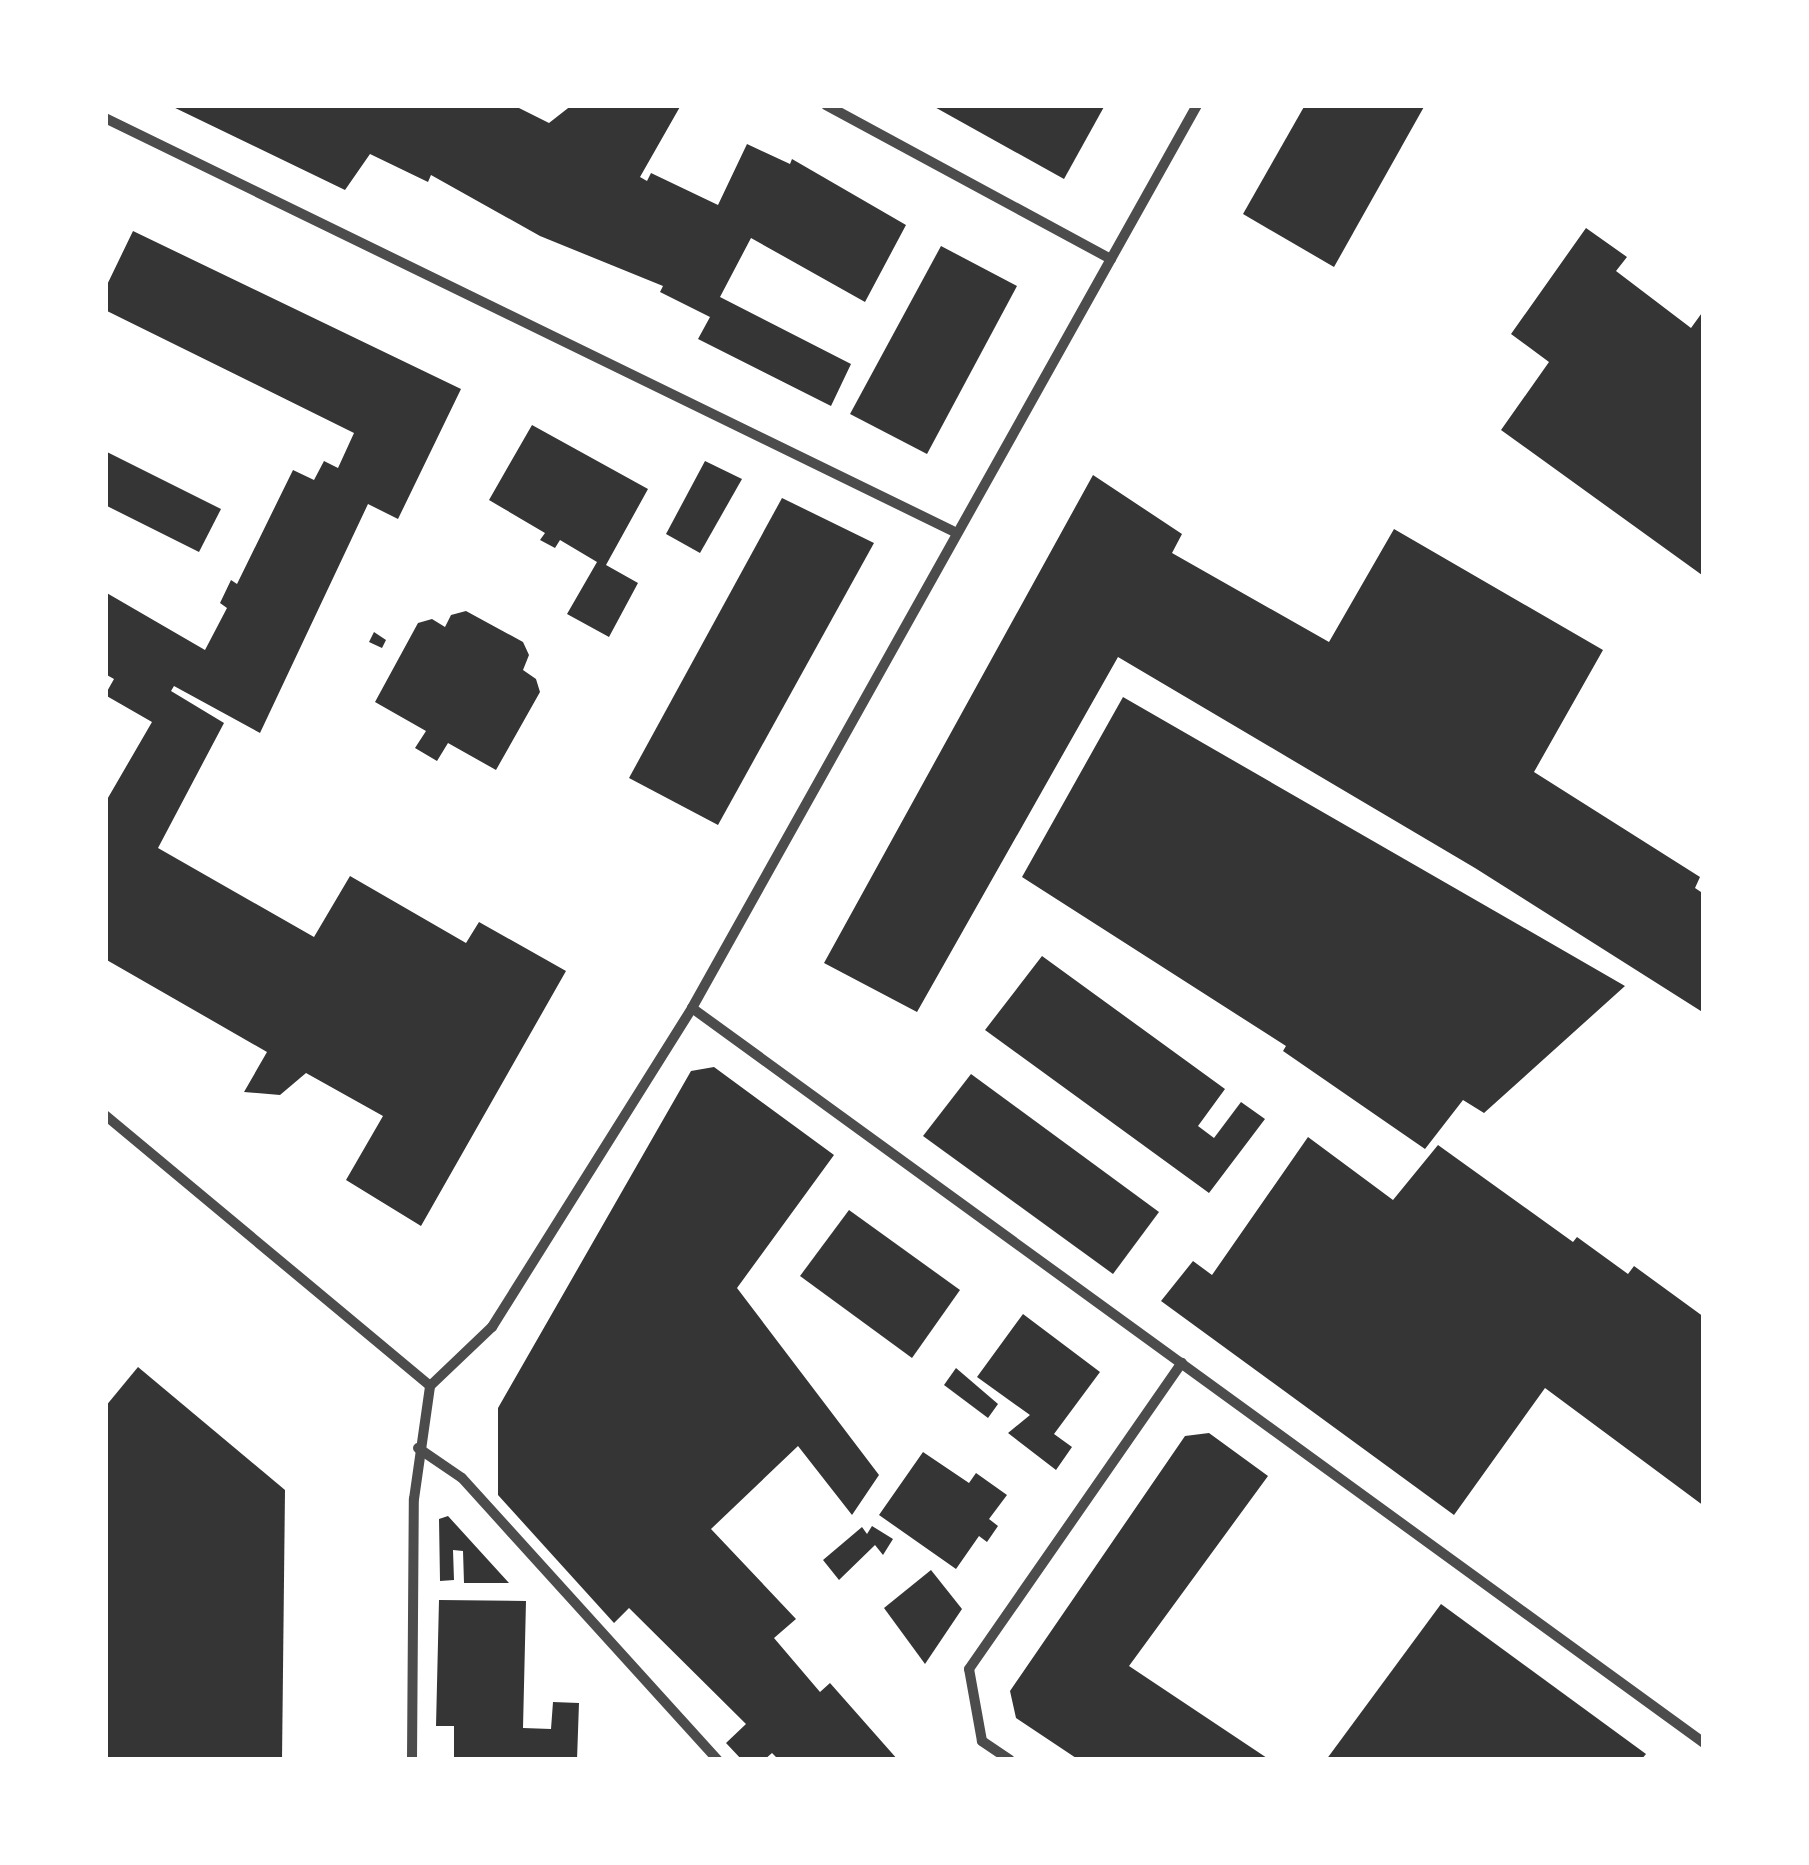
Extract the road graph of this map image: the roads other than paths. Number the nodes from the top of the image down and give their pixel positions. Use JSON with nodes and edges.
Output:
{"nodes":[{"id":1,"x":826,"y":105,"type":"edge"},
{"id":2,"x":1197,"y":105,"type":"edge"},
{"id":3,"x":105,"y":118,"type":"edge"},
{"id":4,"x":1111,"y":259,"type":"junction"},
{"id":5,"x":954,"y":531,"type":"junction"},
{"id":6,"x":692,"y":1008,"type":"junction"},
{"id":7,"x":105,"y":1115,"type":"edge"},
{"id":8,"x":1182,"y":1362,"type":"junction"},
{"id":9,"x":430,"y":1386,"type":"junction"},
{"id":10,"x":418,"y":1448,"type":"junction"},
{"id":11,"x":1704,"y":1743,"type":"edge"},
{"id":12,"x":412,"y":1760,"type":"edge"},
{"id":13,"x":718,"y":1760,"type":"edge"},
{"id":14,"x":1010,"y":1760,"type":"edge"}],
"edges":[{"from":1,"to":4,"type":"street"},
{"from":2,"to":4,"type":"street"},
{"from":3,"to":5,"type":"street"},
{"from":4,"to":5,"type":"street"},
{"from":5,"to":6,"type":"street"},
{"from":6,"to":8,"type":"street"},
{"from":6,"to":9,"type":"street"},
{"from":7,"to":9,"type":"street"},
{"from":8,"to":11,"type":"street"},
{"from":8,"to":14,"type":"street"},
{"from":9,"to":10,"type":"street"},
{"from":10,"to":12,"type":"street"},
{"from":10,"to":13,"type":"street"}]}
